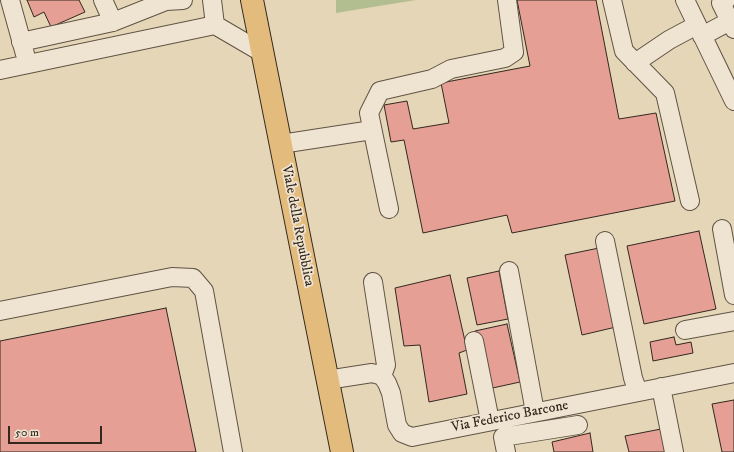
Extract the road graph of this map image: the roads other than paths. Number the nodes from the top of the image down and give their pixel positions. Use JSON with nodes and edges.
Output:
{"nodes":[{"id":1,"x":10,"y":0,"type":"edge"},
{"id":2,"x":104,"y":0,"type":"edge"},
{"id":3,"x":171,"y":0,"type":"edge"},
{"id":4,"x":212,"y":0,"type":"edge"},
{"id":5,"x":252,"y":0,"type":"edge"},
{"id":6,"x":507,"y":0,"type":"edge"},
{"id":7,"x":612,"y":0,"type":"edge"},
{"id":8,"x":684,"y":0,"type":"edge"},
{"id":9,"x":726,"y":0,"type":"edge"},
{"id":10,"x":140,"y":11,"type":"junction"},
{"id":11,"x":113,"y":22,"type":"junction"},
{"id":12,"x":215,"y":25,"type":"junction"},
{"id":13,"x":732,"y":25,"type":"edge"},
{"id":14,"x":699,"y":30,"type":"junction"},
{"id":15,"x":61,"y":33,"type":"junction"},
{"id":16,"x":153,"y":38,"type":"junction"},
{"id":17,"x":21,"y":42,"type":"junction"},
{"id":18,"x":263,"y":53,"type":"junction"},
{"id":19,"x":67,"y":56,"type":"junction"},
{"id":20,"x":635,"y":62,"type":"junction"},
{"id":21,"x":28,"y":64,"type":"junction"},
{"id":22,"x":0,"y":70,"type":"edge"},
{"id":23,"x":734,"y":101,"type":"edge"},
{"id":24,"x":372,"y":130,"type":"junction"},
{"id":25,"x":281,"y":144,"type":"junction"},
{"id":26,"x":690,"y":201,"type":"dead end"},
{"id":27,"x":389,"y":209,"type":"dead end"},
{"id":28,"x":722,"y":229,"type":"dead end"},
{"id":29,"x":605,"y":241,"type":"dead end"},
{"id":30,"x":510,"y":271,"type":"dead end"},
{"id":31,"x":373,"y":282,"type":"dead end"},
{"id":32,"x":734,"y":289,"type":"edge"},
{"id":33,"x":0,"y":311,"type":"edge"},
{"id":34,"x":734,"y":321,"type":"edge"},
{"id":35,"x":685,"y":330,"type":"dead end"},
{"id":36,"x":474,"y":341,"type":"dead end"},
{"id":37,"x":734,"y":373,"type":"edge"},
{"id":38,"x":382,"y":376,"type":"junction"},
{"id":39,"x":327,"y":380,"type":"junction"},
{"id":40,"x":661,"y":387,"type":"junction"},
{"id":41,"x":638,"y":392,"type":"junction"},
{"id":42,"x":535,"y":412,"type":"junction"},
{"id":43,"x":490,"y":421,"type":"junction"},
{"id":44,"x":578,"y":425,"type":"dead end"},
{"id":45,"x":233,"y":452,"type":"edge"},
{"id":46,"x":342,"y":452,"type":"edge"},
{"id":47,"x":506,"y":452,"type":"edge"},
{"id":48,"x":674,"y":452,"type":"edge"}],
"edges":[{"from":1,"to":17,"type":"street"},
{"from":2,"to":11,"type":"street"},
{"from":3,"to":10,"type":"street"},
{"from":4,"to":12,"type":"street"},
{"from":5,"to":18,"type":"main road","name":"Viale della Repubblica"},
{"from":6,"to":24,"type":"street"},
{"from":7,"to":20,"type":"street"},
{"from":8,"to":14,"type":"street"},
{"from":9,"to":13,"type":"street"},
{"from":10,"to":11,"type":"street"},
{"from":10,"to":16,"type":"street"},
{"from":11,"to":15,"type":"street"},
{"from":12,"to":16,"type":"street"},
{"from":12,"to":18,"type":"street"},
{"from":13,"to":14,"type":"street"},
{"from":14,"to":20,"type":"street"},
{"from":14,"to":23,"type":"street"},
{"from":15,"to":17,"type":"street"},
{"from":15,"to":19,"type":"street"},
{"from":16,"to":19,"type":"street"},
{"from":17,"to":21,"type":"street"},
{"from":18,"to":25,"type":"main road","name":"Viale della Repubblica"},
{"from":19,"to":21,"type":"street"},
{"from":20,"to":26,"type":"street"},
{"from":21,"to":22,"type":"street"},
{"from":24,"to":25,"type":"street"},
{"from":24,"to":27,"type":"street"},
{"from":25,"to":39,"type":"main road","name":"Viale della Repubblica"},
{"from":28,"to":32,"type":"street"},
{"from":29,"to":41,"type":"street"},
{"from":30,"to":42,"type":"street"},
{"from":31,"to":38,"type":"street"},
{"from":33,"to":45,"type":"street"},
{"from":34,"to":35,"type":"street"},
{"from":36,"to":43,"type":"street"},
{"from":37,"to":40,"type":"street","name":"Via Federico Barcone"},
{"from":38,"to":39,"type":"street"},
{"from":38,"to":43,"type":"street","name":"Via Federico Barcone"},
{"from":39,"to":46,"type":"main road","name":"Viale della Repubblica"},
{"from":40,"to":41,"type":"street","name":"Via Federico Barcone"},
{"from":40,"to":48,"type":"street"},
{"from":41,"to":42,"type":"street","name":"Via Federico Barcone"},
{"from":42,"to":43,"type":"street","name":"Via Federico Barcone"},
{"from":44,"to":47,"type":"street"}]}
